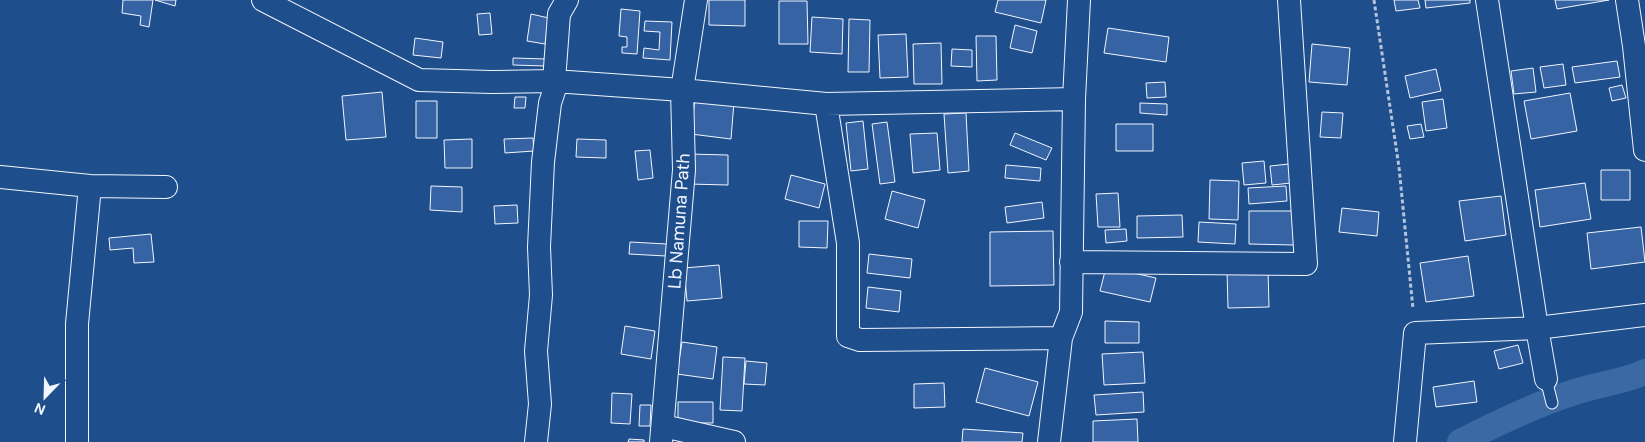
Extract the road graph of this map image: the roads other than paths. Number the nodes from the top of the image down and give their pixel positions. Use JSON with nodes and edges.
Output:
{"nodes":[{"id":1,"x":263,"y":0,"type":"edge"},
{"id":2,"x":567,"y":0,"type":"edge"},
{"id":3,"x":696,"y":0,"type":"edge"},
{"id":4,"x":1079,"y":0,"type":"edge"},
{"id":5,"x":1289,"y":0,"type":"edge"},
{"id":6,"x":1487,"y":0,"type":"edge"},
{"id":7,"x":1627,"y":0,"type":"edge"},
{"id":8,"x":554,"y":81,"type":"junction"},
{"id":9,"x":682,"y":90,"type":"junction"},
{"id":10,"x":1074,"y":99,"type":"junction"},
{"id":11,"x":826,"y":104,"type":"junction"},
{"id":12,"x":1645,"y":150,"type":"edge"},
{"id":13,"x":0,"y":177,"type":"edge"},
{"id":14,"x":90,"y":186,"type":"junction"},
{"id":15,"x":166,"y":187,"type":"dead end"},
{"id":16,"x":1071,"y":262,"type":"junction"},
{"id":17,"x":1645,"y":315,"type":"edge"},
{"id":18,"x":1536,"y":328,"type":"junction"},
{"id":19,"x":1062,"y":338,"type":"junction"},
{"id":20,"x":1546,"y":379,"type":"joint"},
{"id":21,"x":1552,"y":403,"type":"dead end"},
{"id":22,"x":662,"y":434,"type":"edge"},
{"id":23,"x":77,"y":442,"type":"edge"},
{"id":24,"x":536,"y":442,"type":"edge"},
{"id":25,"x":734,"y":442,"type":"edge"},
{"id":26,"x":1049,"y":442,"type":"edge"},
{"id":27,"x":1405,"y":442,"type":"edge"}],
"edges":[{"from":1,"to":8,"type":"street"},
{"from":2,"to":8,"type":"street"},
{"from":3,"to":9,"type":"street","name":"Lb Namuna Path"},
{"from":4,"to":10,"type":"street"},
{"from":5,"to":16,"type":"street"},
{"from":6,"to":18,"type":"street"},
{"from":7,"to":12,"type":"street"},
{"from":8,"to":9,"type":"street"},
{"from":8,"to":24,"type":"street"},
{"from":9,"to":11,"type":"street"},
{"from":9,"to":22,"type":"street","name":"Lb Namuna Path"},
{"from":10,"to":11,"type":"street"},
{"from":10,"to":16,"type":"street"},
{"from":11,"to":19,"type":"street"},
{"from":13,"to":14,"type":"street"},
{"from":14,"to":15,"type":"street"},
{"from":14,"to":23,"type":"street"},
{"from":16,"to":19,"type":"street"},
{"from":17,"to":18,"type":"street"},
{"from":18,"to":20,"type":"street"},
{"from":18,"to":27,"type":"street"},
{"from":19,"to":26,"type":"street"},
{"from":20,"to":21,"type":"lane"},
{"from":22,"to":25,"type":"street"}]}
